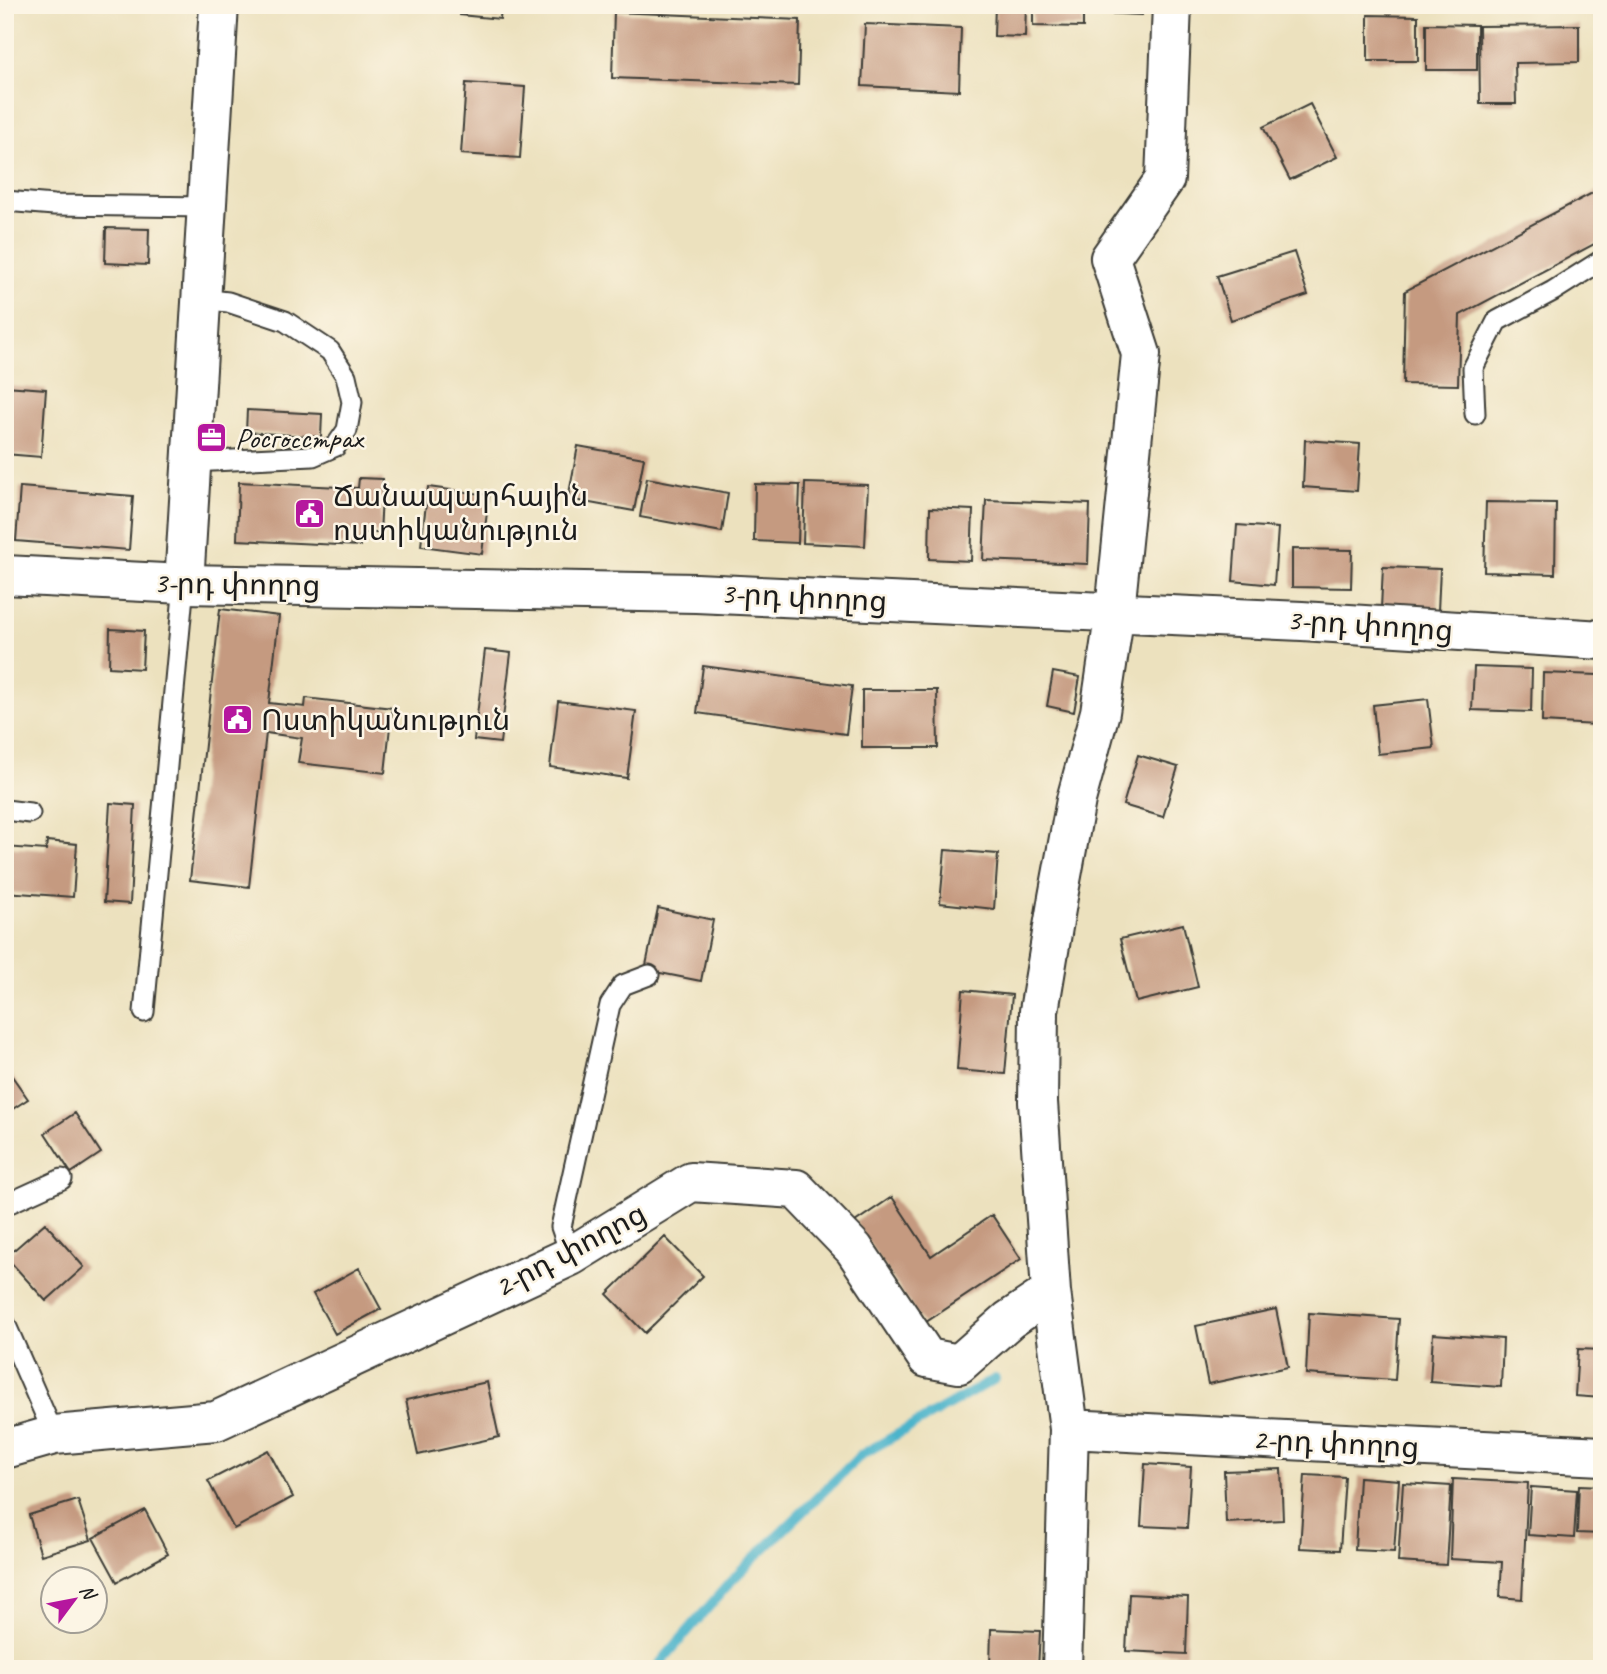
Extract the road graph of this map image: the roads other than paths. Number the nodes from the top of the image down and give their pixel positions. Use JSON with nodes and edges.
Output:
{"nodes":[{"id":1,"x":219,"y":5,"type":"edge"},
{"id":2,"x":1172,"y":5,"type":"edge"},
{"id":3,"x":5,"y":201,"type":"edge"},
{"id":4,"x":207,"y":207,"type":"junction"},
{"id":5,"x":1602,"y":260,"type":"edge"},
{"id":6,"x":202,"y":299,"type":"junction"},
{"id":7,"x":1475,"y":414,"type":"dead end"},
{"id":8,"x":191,"y":462,"type":"junction"},
{"id":9,"x":5,"y":575,"type":"edge"},
{"id":10,"x":184,"y":584,"type":"junction"},
{"id":11,"x":1115,"y":611,"type":"junction"},
{"id":12,"x":1602,"y":640,"type":"edge"},
{"id":13,"x":5,"y":810,"type":"edge"},
{"id":14,"x":30,"y":813,"type":"dead end"},
{"id":15,"x":649,"y":975,"type":"dead end"},
{"id":16,"x":144,"y":1012,"type":"dead end"},
{"id":17,"x":62,"y":1178,"type":"dead end"},
{"id":18,"x":5,"y":1205,"type":"edge"},
{"id":19,"x":571,"y":1256,"type":"junction"},
{"id":20,"x":1051,"y":1292,"type":"junction"},
{"id":21,"x":5,"y":1323,"type":"edge"},
{"id":22,"x":1069,"y":1429,"type":"junction"},
{"id":23,"x":54,"y":1435,"type":"junction"},
{"id":24,"x":5,"y":1448,"type":"edge"},
{"id":25,"x":1602,"y":1456,"type":"edge"},
{"id":26,"x":1062,"y":1669,"type":"edge"}],
"edges":[{"from":1,"to":4,"type":"street"},
{"from":2,"to":11,"type":"street"},
{"from":3,"to":4,"type":"lane"},
{"from":4,"to":6,"type":"street"},
{"from":5,"to":7,"type":"lane"},
{"from":6,"to":8,"type":"street"},
{"from":6,"to":8,"type":"lane"},
{"from":8,"to":10,"type":"street"},
{"from":9,"to":10,"type":"street","name":"3-րդ փողոց"},
{"from":10,"to":11,"type":"street","name":"3-րդ փողոց"},
{"from":10,"to":16,"type":"lane"},
{"from":11,"to":12,"type":"street","name":"3-րդ փողոց"},
{"from":11,"to":20,"type":"street"},
{"from":13,"to":14,"type":"lane"},
{"from":15,"to":19,"type":"lane"},
{"from":17,"to":18,"type":"lane"},
{"from":19,"to":20,"type":"street","name":"2-րդ փողոց"},
{"from":19,"to":23,"type":"street","name":"2-րդ փողոց"},
{"from":20,"to":22,"type":"street"},
{"from":21,"to":23,"type":"lane"},
{"from":22,"to":25,"type":"street","name":"2-րդ փողոց"},
{"from":22,"to":26,"type":"street"},
{"from":23,"to":24,"type":"street","name":"2-րդ փողոց"}]}
